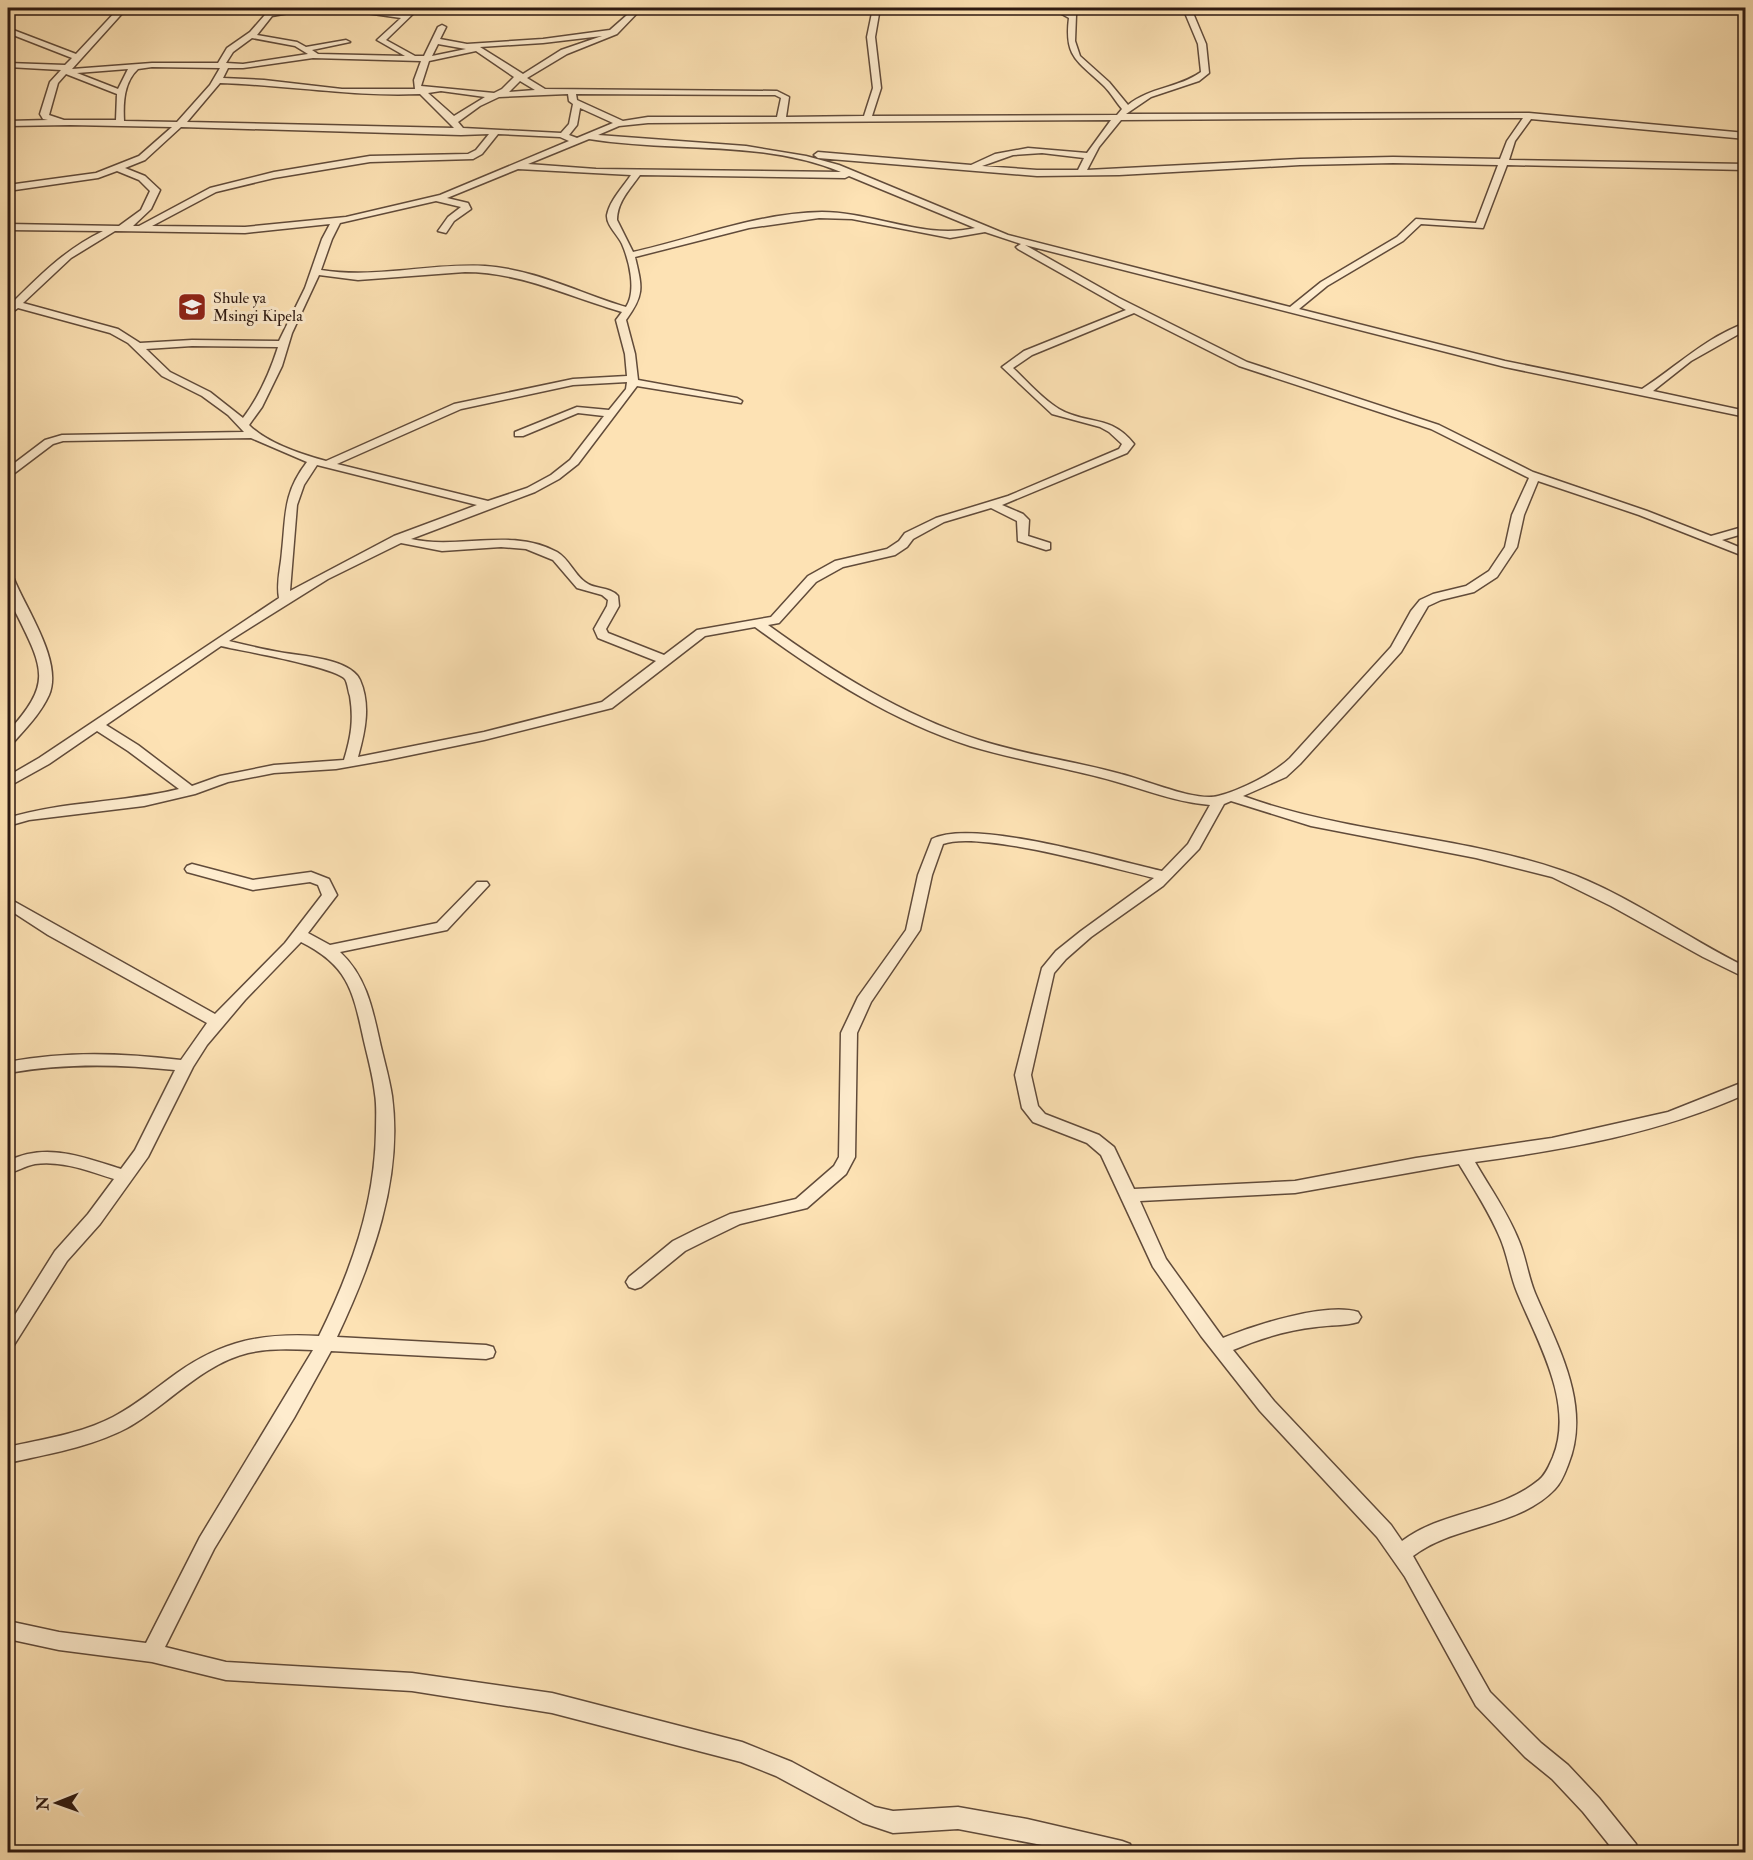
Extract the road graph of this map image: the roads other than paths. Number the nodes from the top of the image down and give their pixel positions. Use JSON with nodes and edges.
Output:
{"nodes":[{"id":1,"x":123,"y":8,"type":"edge"},
{"id":2,"x":314,"y":8,"type":"edge"},
{"id":3,"x":335,"y":8,"type":"edge"},
{"id":4,"x":416,"y":8,"type":"edge"},
{"id":5,"x":639,"y":8,"type":"edge"},
{"id":6,"x":876,"y":8,"type":"edge"},
{"id":7,"x":1054,"y":8,"type":"edge"},
{"id":8,"x":1194,"y":8,"type":"edge"},
{"id":9,"x":272,"y":11,"type":"edge"},
{"id":10,"x":406,"y":16,"type":"junction"},
{"id":11,"x":442,"y":27,"type":"dead end"},
{"id":12,"x":8,"y":30,"type":"edge"},
{"id":13,"x":614,"y":32,"type":"junction"},
{"id":14,"x":251,"y":36,"type":"junction"},
{"id":15,"x":437,"y":41,"type":"junction"},
{"id":16,"x":346,"y":42,"type":"dead end"},
{"id":17,"x":524,"y":42,"type":"junction"},
{"id":18,"x":464,"y":45,"type":"junction"},
{"id":19,"x":306,"y":48,"type":"junction"},
{"id":20,"x":476,"y":49,"type":"junction"},
{"id":21,"x":572,"y":50,"type":"junction"},
{"id":22,"x":316,"y":56,"type":"junction"},
{"id":23,"x":78,"y":58,"type":"junction"},
{"id":24,"x":424,"y":59,"type":"junction"},
{"id":25,"x":8,"y":65,"type":"edge"},
{"id":26,"x":138,"y":66,"type":"junction"},
{"id":27,"x":223,"y":66,"type":"junction"},
{"id":28,"x":67,"y":71,"type":"junction"},
{"id":29,"x":521,"y":77,"type":"junction"},
{"id":30,"x":218,"y":80,"type":"junction"},
{"id":31,"x":419,"y":91,"type":"junction"},
{"id":32,"x":572,"y":91,"type":"junction"},
{"id":33,"x":613,"y":91,"type":"junction"},
{"id":34,"x":543,"y":92,"type":"junction"},
{"id":35,"x":121,"y":93,"type":"junction"},
{"id":36,"x":497,"y":95,"type":"junction"},
{"id":37,"x":577,"y":103,"type":"junction"},
{"id":38,"x":595,"y":110,"type":"junction"},
{"id":39,"x":1128,"y":110,"type":"junction"},
{"id":40,"x":1529,"y":116,"type":"junction"},
{"id":41,"x":1119,"y":118,"type":"junction"},
{"id":42,"x":452,"y":120,"type":"junction"},
{"id":43,"x":781,"y":120,"type":"junction"},
{"id":44,"x":868,"y":120,"type":"junction"},
{"id":45,"x":70,"y":122,"type":"junction"},
{"id":46,"x":621,"y":123,"type":"junction"},
{"id":47,"x":8,"y":124,"type":"edge"},
{"id":48,"x":120,"y":124,"type":"junction"},
{"id":49,"x":179,"y":124,"type":"junction"},
{"id":50,"x":430,"y":131,"type":"junction"},
{"id":51,"x":461,"y":132,"type":"junction"},
{"id":52,"x":495,"y":132,"type":"junction"},
{"id":53,"x":1744,"y":135,"type":"edge"},
{"id":54,"x":563,"y":136,"type":"junction"},
{"id":55,"x":583,"y":139,"type":"junction"},
{"id":56,"x":785,"y":155,"type":"junction"},
{"id":57,"x":1089,"y":156,"type":"junction"},
{"id":58,"x":1505,"y":161,"type":"junction"},
{"id":59,"x":515,"y":166,"type":"junction"},
{"id":60,"x":1746,"y":167,"type":"edge"},
{"id":61,"x":119,"y":168,"type":"junction"},
{"id":62,"x":970,"y":169,"type":"junction"},
{"id":63,"x":639,"y":172,"type":"junction"},
{"id":64,"x":1081,"y":172,"type":"junction"},
{"id":65,"x":852,"y":175,"type":"junction"},
{"id":66,"x":8,"y":188,"type":"edge"},
{"id":67,"x":436,"y":199,"type":"junction"},
{"id":68,"x":337,"y":221,"type":"junction"},
{"id":69,"x":8,"y":227,"type":"edge"},
{"id":70,"x":41,"y":227,"type":"junction"},
{"id":71,"x":116,"y":229,"type":"junction"},
{"id":72,"x":989,"y":229,"type":"junction"},
{"id":73,"x":137,"y":230,"type":"junction"},
{"id":74,"x":443,"y":231,"type":"dead end"},
{"id":75,"x":8,"y":234,"type":"edge"},
{"id":76,"x":1005,"y":237,"type":"junction"},
{"id":77,"x":631,"y":255,"type":"junction"},
{"id":78,"x":316,"y":272,"type":"junction"},
{"id":79,"x":12,"y":308,"type":"edge"},
{"id":80,"x":1293,"y":309,"type":"junction"},
{"id":81,"x":626,"y":310,"type":"junction"},
{"id":82,"x":1134,"y":310,"type":"junction"},
{"id":83,"x":1746,"y":326,"type":"edge"},
{"id":84,"x":284,"y":344,"type":"junction"},
{"id":85,"x":137,"y":346,"type":"junction"},
{"id":86,"x":633,"y":381,"type":"junction"},
{"id":87,"x":1642,"y":394,"type":"junction"},
{"id":88,"x":737,"y":401,"type":"dead end"},
{"id":89,"x":612,"y":414,"type":"junction"},
{"id":90,"x":1746,"y":414,"type":"edge"},
{"id":91,"x":244,"y":424,"type":"junction"},
{"id":92,"x":519,"y":434,"type":"dead end"},
{"id":93,"x":253,"y":435,"type":"junction"},
{"id":94,"x":314,"y":461,"type":"junction"},
{"id":95,"x":327,"y":464,"type":"junction"},
{"id":96,"x":8,"y":473,"type":"edge"},
{"id":97,"x":1535,"y":476,"type":"junction"},
{"id":98,"x":489,"y":505,"type":"junction"},
{"id":99,"x":993,"y":505,"type":"junction"},
{"id":100,"x":1746,"y":529,"type":"edge"},
{"id":101,"x":398,"y":539,"type":"junction"},
{"id":102,"x":1712,"y":540,"type":"junction"},
{"id":103,"x":1046,"y":546,"type":"dead end"},
{"id":104,"x":1746,"y":554,"type":"edge"},
{"id":105,"x":8,"y":579,"type":"edge"},
{"id":106,"x":285,"y":599,"type":"junction"},
{"id":107,"x":759,"y":624,"type":"junction"},
{"id":108,"x":219,"y":642,"type":"junction"},
{"id":109,"x":665,"y":660,"type":"junction"},
{"id":110,"x":96,"y":725,"type":"junction"},
{"id":111,"x":8,"y":740,"type":"edge"},
{"id":112,"x":350,"y":762,"type":"junction"},
{"id":113,"x":8,"y":781,"type":"edge"},
{"id":114,"x":190,"y":791,"type":"junction"},
{"id":115,"x":1225,"y":798,"type":"junction"},
{"id":116,"x":8,"y":822,"type":"edge"},
{"id":117,"x":192,"y":869,"type":"dead end"},
{"id":118,"x":1165,"y":876,"type":"junction"},
{"id":119,"x":482,"y":885,"type":"dead end"},
{"id":120,"x":8,"y":903,"type":"edge"},
{"id":121,"x":300,"y":935,"type":"junction"},
{"id":122,"x":328,"y":950,"type":"junction"},
{"id":123,"x":1746,"y":973,"type":"edge"},
{"id":124,"x":217,"y":1022,"type":"junction"},
{"id":125,"x":185,"y":1066,"type":"junction"},
{"id":126,"x":8,"y":1067,"type":"edge"},
{"id":127,"x":1746,"y":1087,"type":"edge"},
{"id":128,"x":1464,"y":1157,"type":"junction"},
{"id":129,"x":8,"y":1168,"type":"edge"},
{"id":130,"x":126,"y":1177,"type":"junction"},
{"id":131,"x":1128,"y":1196,"type":"junction"},
{"id":132,"x":635,"y":1282,"type":"dead end"},
{"id":133,"x":1352,"y":1317,"type":"dead end"},
{"id":134,"x":8,"y":1340,"type":"edge"},
{"id":135,"x":327,"y":1344,"type":"junction"},
{"id":136,"x":1220,"y":1347,"type":"junction"},
{"id":137,"x":486,"y":1352,"type":"dead end"},
{"id":138,"x":8,"y":1455,"type":"edge"},
{"id":139,"x":1400,"y":1554,"type":"junction"},
{"id":140,"x":8,"y":1630,"type":"edge"},
{"id":141,"x":152,"y":1653,"type":"junction"},
{"id":142,"x":1122,"y":1852,"type":"edge"},
{"id":143,"x":1628,"y":1852,"type":"edge"}],
"edges":[{"from":1,"to":23,"type":"street"},
{"from":2,"to":9,"type":"street"},
{"from":3,"to":10,"type":"street"},
{"from":4,"to":10,"type":"street"},
{"from":5,"to":13,"type":"street"},
{"from":6,"to":44,"type":"street"},
{"from":7,"to":39,"type":"street"},
{"from":8,"to":39,"type":"street"},
{"from":9,"to":14,"type":"street"},
{"from":10,"to":24,"type":"street"},
{"from":11,"to":15,"type":"street"},
{"from":12,"to":23,"type":"street"},
{"from":13,"to":17,"type":"street"},
{"from":13,"to":21,"type":"street"},
{"from":14,"to":19,"type":"street"},
{"from":14,"to":27,"type":"street"},
{"from":15,"to":18,"type":"street"},
{"from":15,"to":24,"type":"street"},
{"from":16,"to":19,"type":"street"},
{"from":17,"to":18,"type":"street"},
{"from":17,"to":21,"type":"street"},
{"from":18,"to":20,"type":"street"},
{"from":19,"to":22,"type":"street"},
{"from":20,"to":24,"type":"street"},
{"from":20,"to":29,"type":"street"},
{"from":21,"to":29,"type":"street"},
{"from":22,"to":24,"type":"street"},
{"from":22,"to":27,"type":"street"},
{"from":23,"to":26,"type":"street"},
{"from":23,"to":28,"type":"street"},
{"from":24,"to":31,"type":"street"},
{"from":25,"to":28,"type":"street"},
{"from":26,"to":27,"type":"street"},
{"from":26,"to":28,"type":"street"},
{"from":26,"to":35,"type":"street"},
{"from":27,"to":30,"type":"street"},
{"from":28,"to":35,"type":"street"},
{"from":28,"to":45,"type":"street"},
{"from":29,"to":34,"type":"street"},
{"from":29,"to":36,"type":"street"},
{"from":30,"to":31,"type":"street"},
{"from":30,"to":49,"type":"street"},
{"from":31,"to":36,"type":"street"},
{"from":31,"to":42,"type":"street"},
{"from":32,"to":33,"type":"street"},
{"from":32,"to":34,"type":"street"},
{"from":32,"to":37,"type":"street"},
{"from":33,"to":38,"type":"street"},
{"from":33,"to":43,"type":"street"},
{"from":34,"to":36,"type":"street"},
{"from":35,"to":48,"type":"street"},
{"from":36,"to":42,"type":"street"},
{"from":37,"to":38,"type":"street"},
{"from":37,"to":54,"type":"street"},
{"from":38,"to":46,"type":"street"},
{"from":39,"to":41,"type":"street"},
{"from":40,"to":41,"type":"street"},
{"from":40,"to":53,"type":"street"},
{"from":40,"to":58,"type":"street"},
{"from":41,"to":44,"type":"street"},
{"from":41,"to":57,"type":"street"},
{"from":42,"to":50,"type":"street"},
{"from":42,"to":51,"type":"street"},
{"from":43,"to":44,"type":"street"},
{"from":43,"to":46,"type":"street"},
{"from":45,"to":47,"type":"street"},
{"from":45,"to":48,"type":"street"},
{"from":46,"to":55,"type":"street"},
{"from":48,"to":49,"type":"street"},
{"from":49,"to":50,"type":"street"},
{"from":49,"to":61,"type":"street"},
{"from":50,"to":51,"type":"street"},
{"from":51,"to":52,"type":"street"},
{"from":52,"to":54,"type":"street"},
{"from":52,"to":73,"type":"street"},
{"from":54,"to":55,"type":"street"},
{"from":55,"to":56,"type":"street"},
{"from":55,"to":59,"type":"street"},
{"from":56,"to":62,"type":"street"},
{"from":56,"to":65,"type":"street"},
{"from":57,"to":62,"type":"street"},
{"from":57,"to":64,"type":"street"},
{"from":58,"to":60,"type":"street"},
{"from":58,"to":64,"type":"street"},
{"from":58,"to":80,"type":"street"},
{"from":59,"to":63,"type":"street"},
{"from":59,"to":67,"type":"street"},
{"from":61,"to":66,"type":"street"},
{"from":61,"to":71,"type":"street"},
{"from":62,"to":64,"type":"street"},
{"from":63,"to":65,"type":"street"},
{"from":63,"to":77,"type":"street"},
{"from":65,"to":72,"type":"street"},
{"from":67,"to":68,"type":"street"},
{"from":67,"to":74,"type":"street"},
{"from":68,"to":73,"type":"street"},
{"from":68,"to":78,"type":"street"},
{"from":69,"to":70,"type":"street"},
{"from":70,"to":71,"type":"street"},
{"from":70,"to":75,"type":"street"},
{"from":71,"to":73,"type":"street"},
{"from":71,"to":79,"type":"street"},
{"from":72,"to":76,"type":"street"},
{"from":72,"to":77,"type":"street"},
{"from":76,"to":80,"type":"street"},
{"from":76,"to":82,"type":"street"},
{"from":77,"to":81,"type":"street"},
{"from":78,"to":81,"type":"street"},
{"from":78,"to":84,"type":"street"},
{"from":79,"to":85,"type":"street"},
{"from":80,"to":87,"type":"street"},
{"from":81,"to":86,"type":"street"},
{"from":82,"to":97,"type":"street"},
{"from":82,"to":99,"type":"street"},
{"from":83,"to":87,"type":"street"},
{"from":84,"to":85,"type":"street"},
{"from":84,"to":91,"type":"street"},
{"from":85,"to":91,"type":"street"},
{"from":86,"to":88,"type":"street"},
{"from":86,"to":89,"type":"street"},
{"from":86,"to":95,"type":"street"},
{"from":87,"to":90,"type":"street"},
{"from":89,"to":92,"type":"street"},
{"from":89,"to":98,"type":"street"},
{"from":91,"to":93,"type":"street"},
{"from":93,"to":94,"type":"street"},
{"from":93,"to":96,"type":"street"},
{"from":94,"to":95,"type":"street"},
{"from":94,"to":106,"type":"street"},
{"from":95,"to":98,"type":"street"},
{"from":97,"to":102,"type":"street"},
{"from":97,"to":115,"type":"street"},
{"from":98,"to":101,"type":"street"},
{"from":99,"to":103,"type":"street"},
{"from":99,"to":107,"type":"street"},
{"from":100,"to":102,"type":"street"},
{"from":101,"to":106,"type":"street"},
{"from":101,"to":109,"type":"street"},
{"from":102,"to":104,"type":"street"},
{"from":105,"to":111,"type":"street"},
{"from":106,"to":108,"type":"street"},
{"from":107,"to":109,"type":"street"},
{"from":107,"to":115,"type":"street"},
{"from":108,"to":110,"type":"street"},
{"from":108,"to":112,"type":"street"},
{"from":109,"to":112,"type":"street"},
{"from":110,"to":113,"type":"street"},
{"from":110,"to":114,"type":"street"},
{"from":112,"to":114,"type":"street"},
{"from":114,"to":116,"type":"street"},
{"from":115,"to":118,"type":"street"},
{"from":115,"to":123,"type":"street"},
{"from":117,"to":121,"type":"street"},
{"from":118,"to":131,"type":"street"},
{"from":118,"to":132,"type":"street"},
{"from":119,"to":122,"type":"street"},
{"from":120,"to":124,"type":"street"},
{"from":121,"to":122,"type":"street"},
{"from":121,"to":124,"type":"street"},
{"from":122,"to":135,"type":"street"},
{"from":124,"to":125,"type":"street"},
{"from":125,"to":126,"type":"street"},
{"from":125,"to":130,"type":"street"},
{"from":127,"to":128,"type":"street"},
{"from":128,"to":131,"type":"street"},
{"from":128,"to":139,"type":"street"},
{"from":129,"to":130,"type":"street"},
{"from":130,"to":134,"type":"street"},
{"from":131,"to":136,"type":"street"},
{"from":133,"to":136,"type":"street"},
{"from":135,"to":137,"type":"street"},
{"from":135,"to":138,"type":"street"},
{"from":135,"to":141,"type":"street"},
{"from":136,"to":139,"type":"street"},
{"from":139,"to":143,"type":"street"},
{"from":140,"to":141,"type":"street"},
{"from":141,"to":142,"type":"street"}]}
